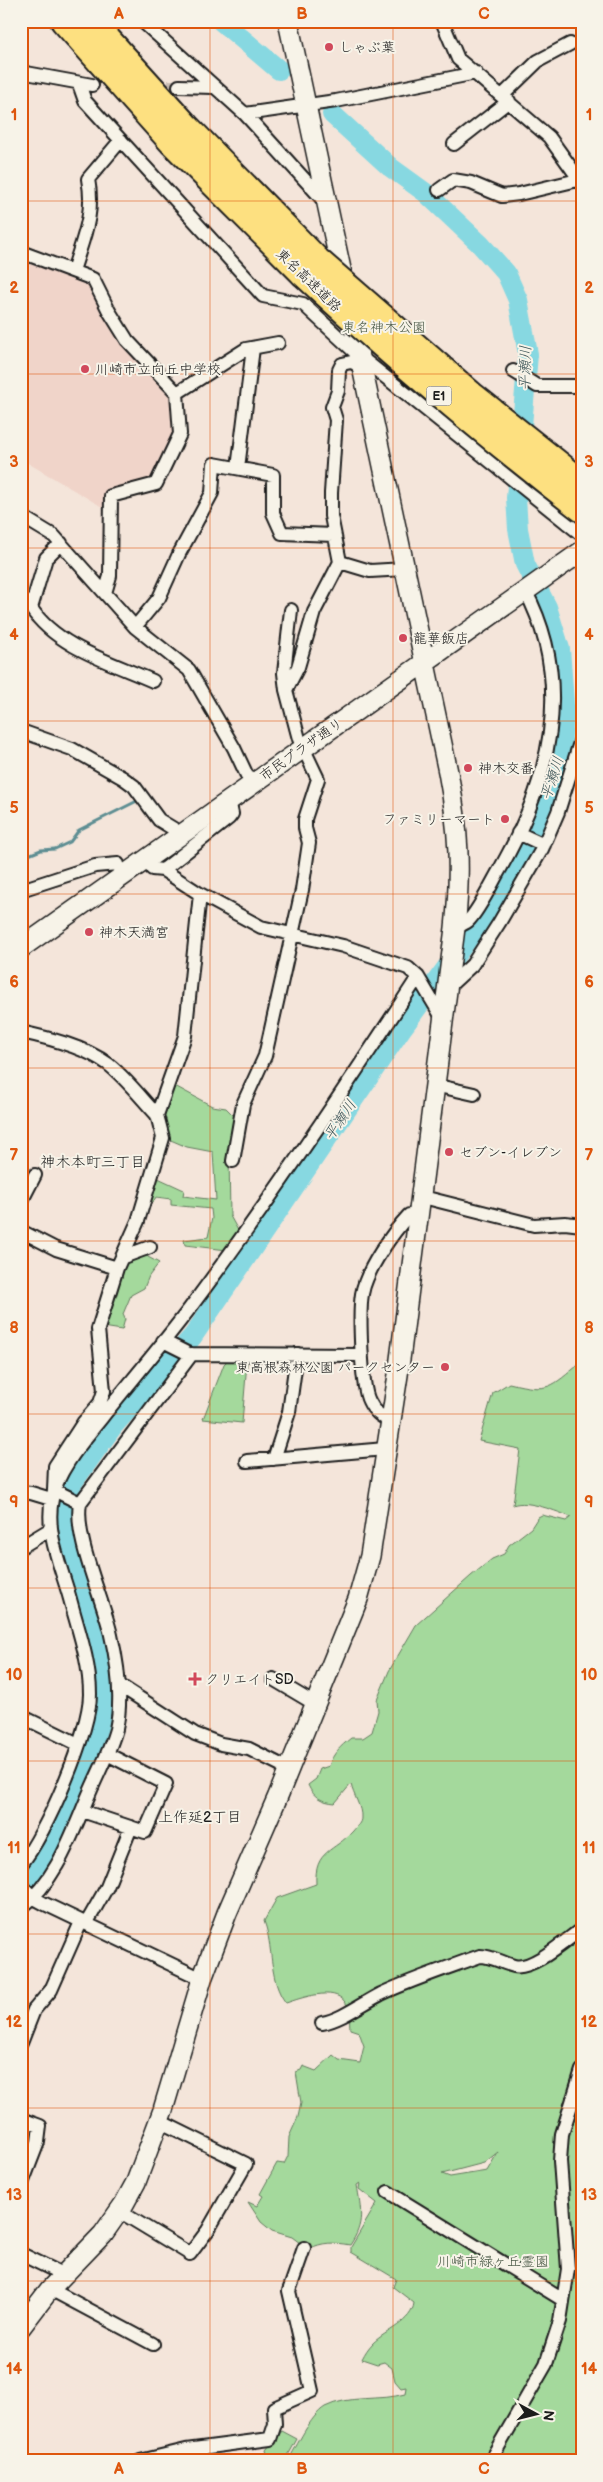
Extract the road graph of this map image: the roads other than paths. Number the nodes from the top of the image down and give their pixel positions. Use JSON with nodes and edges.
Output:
{"nodes":[{"id":1,"x":63,"y":21,"type":"edge"},
{"id":2,"x":92,"y":21,"type":"edge"},
{"id":3,"x":142,"y":21,"type":"edge"},
{"id":4,"x":288,"y":21,"type":"edge"},
{"id":5,"x":442,"y":21,"type":"edge"},
{"id":6,"x":570,"y":44,"type":"dead end"},
{"id":7,"x":21,"y":72,"type":"edge"},
{"id":8,"x":476,"y":73,"type":"junction"},
{"id":9,"x":79,"y":84,"type":"junction"},
{"id":10,"x":92,"y":85,"type":"dead end"},
{"id":11,"x":179,"y":86,"type":"tunnel mouth"},
{"id":12,"x":213,"y":87,"type":"junction"},
{"id":13,"x":506,"y":98,"type":"junction"},
{"id":14,"x":306,"y":106,"type":"junction"},
{"id":15,"x":244,"y":114,"type":"junction"},
{"id":16,"x":121,"y":140,"type":"junction"},
{"id":17,"x":454,"y":144,"type":"dead end"},
{"id":18,"x":581,"y":181,"type":"edge"},
{"id":19,"x":439,"y":190,"type":"dead end"},
{"id":20,"x":327,"y":204,"type":"junction"},
{"id":21,"x":21,"y":252,"type":"edge"},
{"id":22,"x":310,"y":267,"type":"junction"},
{"id":23,"x":73,"y":271,"type":"junction"},
{"id":24,"x":422,"y":338,"type":"dead end"},
{"id":25,"x":278,"y":343,"type":"dead end"},
{"id":26,"x":253,"y":348,"type":"junction"},
{"id":27,"x":365,"y":363,"type":"junction"},
{"id":28,"x":515,"y":373,"type":"dead end"},
{"id":29,"x":582,"y":386,"type":"edge"},
{"id":30,"x":177,"y":393,"type":"junction"},
{"id":31,"x":238,"y":468,"type":"junction"},
{"id":32,"x":582,"y":482,"type":"edge"},
{"id":33,"x":582,"y":510,"type":"edge"},
{"id":34,"x":21,"y":516,"type":"edge"},
{"id":35,"x":334,"y":535,"type":"junction"},
{"id":36,"x":582,"y":535,"type":"edge"},
{"id":37,"x":61,"y":543,"type":"junction"},
{"id":38,"x":582,"y":551,"type":"edge"},
{"id":39,"x":340,"y":562,"type":"junction"},
{"id":40,"x":405,"y":569,"type":"junction"},
{"id":41,"x":526,"y":590,"type":"junction"},
{"id":42,"x":105,"y":594,"type":"junction"},
{"id":43,"x":291,"y":610,"type":"dead end"},
{"id":44,"x":135,"y":627,"type":"junction"},
{"id":45,"x":424,"y":662,"type":"junction"},
{"id":46,"x":153,"y":681,"type":"dead end"},
{"id":47,"x":286,"y":690,"type":"junction"},
{"id":48,"x":21,"y":731,"type":"edge"},
{"id":49,"x":582,"y":736,"type":"edge"},
{"id":50,"x":304,"y":748,"type":"junction"},
{"id":51,"x":251,"y":784,"type":"junction"},
{"id":52,"x":229,"y":800,"type":"junction"},
{"id":53,"x":520,"y":833,"type":"junction"},
{"id":54,"x":182,"y":834,"type":"junction"},
{"id":55,"x":541,"y":843,"type":"junction"},
{"id":56,"x":118,"y":864,"type":"dead end"},
{"id":57,"x":21,"y":890,"type":"edge"},
{"id":58,"x":200,"y":894,"type":"junction"},
{"id":59,"x":455,"y":928,"type":"junction"},
{"id":60,"x":290,"y":935,"type":"junction"},
{"id":61,"x":21,"y":948,"type":"edge"},
{"id":62,"x":418,"y":977,"type":"junction"},
{"id":63,"x":447,"y":988,"type":"junction"},
{"id":64,"x":438,"y":1011,"type":"junction"},
{"id":65,"x":21,"y":1032,"type":"edge"},
{"id":66,"x":434,"y":1085,"type":"junction"},
{"id":67,"x":474,"y":1094,"type":"dead end"},
{"id":68,"x":157,"y":1114,"type":"junction"},
{"id":69,"x":233,"y":1162,"type":"dead end"},
{"id":70,"x":35,"y":1175,"type":"dead end"},
{"id":71,"x":420,"y":1196,"type":"junction"},
{"id":72,"x":21,"y":1202,"type":"edge"},
{"id":73,"x":418,"y":1215,"type":"junction"},
{"id":74,"x":582,"y":1225,"type":"edge"},
{"id":75,"x":21,"y":1231,"type":"edge"},
{"id":76,"x":150,"y":1247,"type":"dead end"},
{"id":77,"x":120,"y":1263,"type":"junction"},
{"id":78,"x":165,"y":1341,"type":"junction"},
{"id":79,"x":190,"y":1354,"type":"junction"},
{"id":80,"x":297,"y":1354,"type":"junction"},
{"id":81,"x":362,"y":1355,"type":"junction"},
{"id":82,"x":391,"y":1422,"type":"junction"},
{"id":83,"x":385,"y":1449,"type":"junction"},
{"id":84,"x":274,"y":1459,"type":"junction"},
{"id":85,"x":247,"y":1461,"type":"dead end"},
{"id":86,"x":21,"y":1492,"type":"edge"},
{"id":87,"x":55,"y":1493,"type":"junction"},
{"id":88,"x":77,"y":1501,"type":"junction"},
{"id":89,"x":49,"y":1530,"type":"junction"},
{"id":90,"x":21,"y":1548,"type":"edge"},
{"id":91,"x":273,"y":1679,"type":"dead end"},
{"id":92,"x":119,"y":1685,"type":"junction"},
{"id":93,"x":315,"y":1704,"type":"junction"},
{"id":94,"x":21,"y":1716,"type":"edge"},
{"id":95,"x":78,"y":1744,"type":"junction"},
{"id":96,"x":107,"y":1754,"type":"junction"},
{"id":97,"x":289,"y":1769,"type":"junction"},
{"id":98,"x":82,"y":1811,"type":"junction"},
{"id":99,"x":131,"y":1827,"type":"junction"},
{"id":100,"x":21,"y":1864,"type":"edge"},
{"id":101,"x":21,"y":1885,"type":"edge"},
{"id":102,"x":34,"y":1898,"type":"junction"},
{"id":103,"x":21,"y":1908,"type":"edge"},
{"id":104,"x":83,"y":1923,"type":"junction"},
{"id":105,"x":582,"y":1930,"type":"edge"},
{"id":106,"x":202,"y":1979,"type":"junction"},
{"id":107,"x":322,"y":2023,"type":"dead end"},
{"id":108,"x":21,"y":2043,"type":"edge"},
{"id":109,"x":582,"y":2070,"type":"edge"},
{"id":110,"x":25,"y":2120,"type":"edge"},
{"id":111,"x":159,"y":2121,"type":"junction"},
{"id":112,"x":21,"y":2144,"type":"edge"},
{"id":113,"x":21,"y":2186,"type":"edge"},
{"id":114,"x":388,"y":2192,"type":"dead end"},
{"id":115,"x":119,"y":2211,"type":"junction"},
{"id":116,"x":304,"y":2248,"type":"dead end"},
{"id":117,"x":21,"y":2254,"type":"edge"},
{"id":118,"x":64,"y":2275,"type":"junction"},
{"id":119,"x":50,"y":2289,"type":"junction"},
{"id":120,"x":563,"y":2300,"type":"junction"},
{"id":121,"x":21,"y":2328,"type":"edge"},
{"id":122,"x":153,"y":2344,"type":"dead end"},
{"id":123,"x":140,"y":2461,"type":"edge"},
{"id":124,"x":490,"y":2461,"type":"edge"}],
"edges":[{"from":1,"to":22,"type":"highway","name":"東名高速道路","number":"E1"},
{"from":2,"to":22,"type":"highway","name":"東名高速道路","number":"E1"},
{"from":3,"to":12,"type":"street"},
{"from":4,"to":14,"type":"street"},
{"from":5,"to":8,"type":"street"},
{"from":6,"to":13,"type":"street"},
{"from":7,"to":9,"type":"street"},
{"from":8,"to":13,"type":"street"},
{"from":8,"to":14,"type":"street"},
{"from":9,"to":10,"type":"street"},
{"from":9,"to":16,"type":"street"},
{"from":11,"to":12,"type":"street"},
{"from":12,"to":15,"type":"street"},
{"from":13,"to":17,"type":"street"},
{"from":13,"to":18,"type":"street"},
{"from":14,"to":15,"type":"street"},
{"from":14,"to":20,"type":"street"},
{"from":15,"to":20,"type":"street"},
{"from":16,"to":23,"type":"street"},
{"from":16,"to":27,"type":"street"},
{"from":18,"to":19,"type":"street"},
{"from":20,"to":27,"type":"street"},
{"from":21,"to":23,"type":"street"},
{"from":22,"to":32,"type":"highway","name":"東名高速道路","number":"E1","bridge":true},
{"from":22,"to":33,"type":"highway","name":"東名高速道路","number":"E1","bridge":true},
{"from":23,"to":30,"type":"street"},
{"from":24,"to":27,"type":"street"},
{"from":25,"to":26,"type":"street"},
{"from":26,"to":30,"type":"street"},
{"from":26,"to":31,"type":"street"},
{"from":27,"to":35,"type":"street"},
{"from":27,"to":36,"type":"street"},
{"from":27,"to":40,"type":"street"},
{"from":28,"to":29,"type":"street"},
{"from":30,"to":42,"type":"street"},
{"from":31,"to":35,"type":"street"},
{"from":31,"to":44,"type":"street"},
{"from":34,"to":37,"type":"street"},
{"from":35,"to":39,"type":"street"},
{"from":37,"to":42,"type":"street"},
{"from":37,"to":46,"type":"street"},
{"from":38,"to":41,"type":"street","name":"市民プラザ通り"},
{"from":39,"to":40,"type":"street"},
{"from":39,"to":47,"type":"street"},
{"from":40,"to":45,"type":"street"},
{"from":41,"to":45,"type":"street","name":"市民プラザ通り"},
{"from":41,"to":53,"type":"street"},
{"from":42,"to":44,"type":"street"},
{"from":43,"to":47,"type":"street"},
{"from":44,"to":51,"type":"street"},
{"from":45,"to":50,"type":"street","name":"市民プラザ通り"},
{"from":45,"to":59,"type":"street"},
{"from":47,"to":50,"type":"street"},
{"from":48,"to":54,"type":"street"},
{"from":49,"to":55,"type":"street"},
{"from":50,"to":51,"type":"street","name":"市民プラザ通り"},
{"from":50,"to":60,"type":"street"},
{"from":51,"to":52,"type":"street","name":"市民プラザ通り"},
{"from":52,"to":54,"type":"street","name":"市民プラザ通り"},
{"from":52,"to":58,"type":"street"},
{"from":53,"to":55,"type":"street"},
{"from":53,"to":59,"type":"street"},
{"from":54,"to":61,"type":"street","name":"市民プラザ通り"},
{"from":55,"to":63,"type":"street"},
{"from":56,"to":57,"type":"street"},
{"from":58,"to":60,"type":"street"},
{"from":58,"to":68,"type":"street"},
{"from":59,"to":63,"type":"street"},
{"from":60,"to":62,"type":"street"},
{"from":60,"to":69,"type":"street"},
{"from":62,"to":64,"type":"street"},
{"from":62,"to":78,"type":"street"},
{"from":63,"to":64,"type":"street"},
{"from":64,"to":66,"type":"street"},
{"from":65,"to":68,"type":"street"},
{"from":66,"to":67,"type":"street"},
{"from":66,"to":71,"type":"street"},
{"from":68,"to":77,"type":"street"},
{"from":70,"to":72,"type":"street"},
{"from":71,"to":73,"type":"street"},
{"from":71,"to":74,"type":"street"},
{"from":73,"to":81,"type":"street"},
{"from":73,"to":82,"type":"street"},
{"from":75,"to":77,"type":"street"},
{"from":76,"to":77,"type":"street"},
{"from":77,"to":87,"type":"street"},
{"from":78,"to":79,"type":"street"},
{"from":78,"to":87,"type":"street"},
{"from":79,"to":80,"type":"street"},
{"from":79,"to":88,"type":"street"},
{"from":80,"to":81,"type":"street"},
{"from":80,"to":84,"type":"street"},
{"from":81,"to":82,"type":"street"},
{"from":82,"to":83,"type":"street"},
{"from":83,"to":84,"type":"street"},
{"from":83,"to":93,"type":"street"},
{"from":84,"to":85,"type":"street"},
{"from":86,"to":87,"type":"street"},
{"from":87,"to":88,"type":"street"},
{"from":87,"to":89,"type":"street"},
{"from":88,"to":92,"type":"street"},
{"from":89,"to":90,"type":"street"},
{"from":89,"to":95,"type":"street"},
{"from":91,"to":93,"type":"street"},
{"from":92,"to":96,"type":"street"},
{"from":92,"to":97,"type":"street"},
{"from":93,"to":97,"type":"street"},
{"from":94,"to":95,"type":"street"},
{"from":95,"to":100,"type":"street"},
{"from":96,"to":98,"type":"street"},
{"from":96,"to":99,"type":"street"},
{"from":97,"to":106,"type":"street"},
{"from":98,"to":99,"type":"street"},
{"from":98,"to":102,"type":"street"},
{"from":99,"to":104,"type":"street"},
{"from":101,"to":102,"type":"street"},
{"from":102,"to":103,"type":"street"},
{"from":102,"to":104,"type":"street"},
{"from":104,"to":106,"type":"street"},
{"from":104,"to":108,"type":"street"},
{"from":105,"to":107,"type":"street"},
{"from":106,"to":111,"type":"street"},
{"from":109,"to":120,"type":"street"},
{"from":110,"to":112,"type":"street"},
{"from":110,"to":113,"type":"street"},
{"from":111,"to":115,"type":"street"},
{"from":111,"to":115,"type":"street"},
{"from":114,"to":120,"type":"street"},
{"from":115,"to":118,"type":"street"},
{"from":116,"to":123,"type":"street"},
{"from":117,"to":118,"type":"street"},
{"from":118,"to":119,"type":"street"},
{"from":119,"to":121,"type":"street"},
{"from":119,"to":122,"type":"street"},
{"from":120,"to":124,"type":"street"}]}
